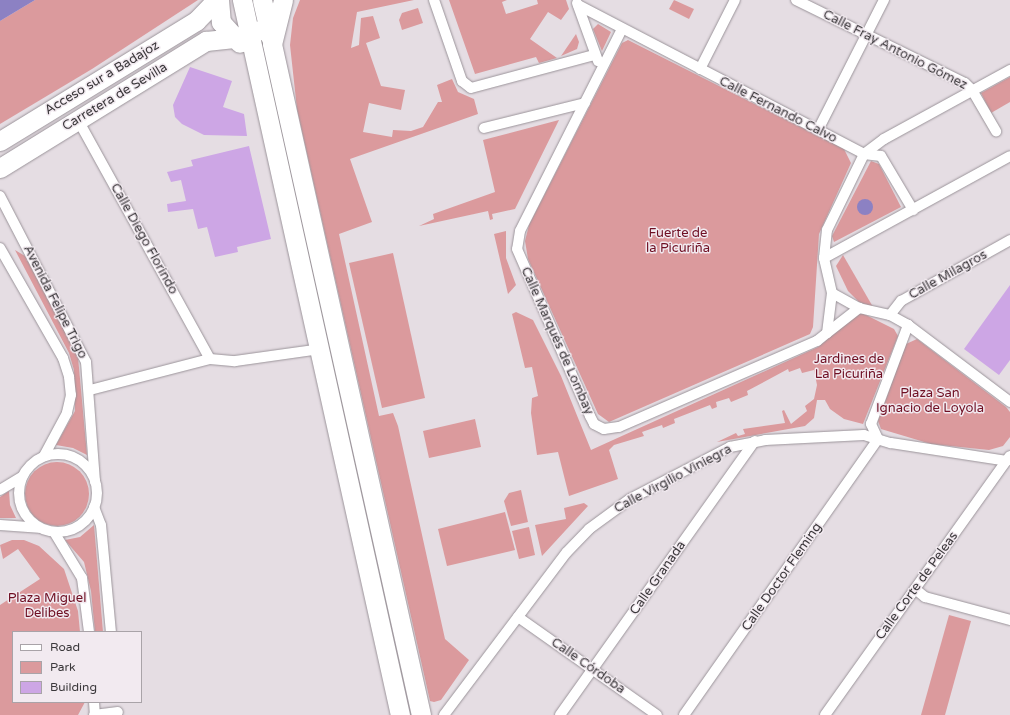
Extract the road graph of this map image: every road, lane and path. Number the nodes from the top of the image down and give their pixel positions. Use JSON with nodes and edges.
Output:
{"nodes":[{"id":1,"x":216,"y":0,"type":"edge"},
{"id":2,"x":219,"y":0,"type":"edge"},
{"id":3,"x":242,"y":0,"type":"edge"},
{"id":4,"x":262,"y":0,"type":"edge"},
{"id":5,"x":283,"y":0,"type":"edge"},
{"id":6,"x":434,"y":0,"type":"edge"},
{"id":7,"x":735,"y":0,"type":"edge"},
{"id":8,"x":796,"y":0,"type":"edge"},
{"id":9,"x":884,"y":0,"type":"edge"},
{"id":10,"x":577,"y":2,"type":"edge"},
{"id":11,"x":268,"y":26,"type":"junction"},
{"id":12,"x":622,"y":29,"type":"junction"},
{"id":13,"x":866,"y":35,"type":"junction"},
{"id":14,"x":245,"y":41,"type":"junction"},
{"id":15,"x":272,"y":44,"type":"junction"},
{"id":16,"x":594,"y":55,"type":"junction"},
{"id":17,"x":602,"y":68,"type":"junction"},
{"id":18,"x":700,"y":69,"type":"junction"},
{"id":19,"x":1010,"y":70,"type":"edge"},
{"id":20,"x":972,"y":90,"type":"junction"},
{"id":21,"x":584,"y":103,"type":"junction"},
{"id":22,"x":78,"y":120,"type":"junction"},
{"id":23,"x":484,"y":128,"type":"dead end"},
{"id":24,"x":818,"y":130,"type":"junction"},
{"id":25,"x":996,"y":131,"type":"dead end"},
{"id":26,"x":3,"y":141,"type":"edge"},
{"id":27,"x":864,"y":154,"type":"junction"},
{"id":28,"x":1010,"y":156,"type":"edge"},
{"id":29,"x":1,"y":169,"type":"edge"},
{"id":30,"x":0,"y":196,"type":"edge"},
{"id":31,"x":913,"y":210,"type":"junction"},
{"id":32,"x":1010,"y":240,"type":"edge"},
{"id":33,"x":0,"y":248,"type":"edge"},
{"id":34,"x":824,"y":258,"type":"junction"},
{"id":35,"x":832,"y":293,"type":"junction"},
{"id":36,"x":859,"y":308,"type":"junction"},
{"id":37,"x":890,"y":315,"type":"junction"},
{"id":38,"x":908,"y":325,"type":"junction"},
{"id":39,"x":827,"y":333,"type":"junction"},
{"id":40,"x":320,"y":349,"type":"junction"},
{"id":41,"x":210,"y":359,"type":"junction"},
{"id":42,"x":90,"y":390,"type":"junction"},
{"id":43,"x":1010,"y":402,"type":"edge"},
{"id":44,"x":878,"y":439,"type":"junction"},
{"id":45,"x":755,"y":441,"type":"junction"},
{"id":46,"x":44,"y":456,"type":"junction"},
{"id":47,"x":1008,"y":459,"type":"edge"},
{"id":48,"x":22,"y":477,"type":"junction"},
{"id":49,"x":95,"y":482,"type":"junction"},
{"id":50,"x":0,"y":490,"type":"edge"},
{"id":51,"x":94,"y":507,"type":"junction"},
{"id":52,"x":0,"y":525,"type":"edge"},
{"id":53,"x":39,"y":528,"type":"junction"},
{"id":54,"x":54,"y":532,"type":"junction"},
{"id":55,"x":915,"y":589,"type":"junction"},
{"id":56,"x":518,"y":616,"type":"junction"},
{"id":57,"x":1010,"y":620,"type":"edge"},
{"id":58,"x":89,"y":631,"type":"edge"},
{"id":59,"x":111,"y":631,"type":"edge"},
{"id":60,"x":593,"y":669,"type":"junction"},
{"id":61,"x":94,"y":703,"type":"edge"},
{"id":62,"x":117,"y":710,"type":"edge"},
{"id":63,"x":95,"y":715,"type":"edge"},
{"id":64,"x":400,"y":715,"type":"edge"},
{"id":65,"x":421,"y":715,"type":"edge"},
{"id":66,"x":444,"y":715,"type":"edge"},
{"id":67,"x":560,"y":715,"type":"edge"},
{"id":68,"x":658,"y":715,"type":"edge"},
{"id":69,"x":684,"y":715,"type":"edge"},
{"id":70,"x":825,"y":715,"type":"edge"}],
"edges":[{"from":1,"to":26,"type":"highway","name":"Acceso sur a Badajoz"},
{"from":2,"to":14,"type":"highway"},
{"from":3,"to":14,"type":"highway"},
{"from":4,"to":11,"type":"highway"},
{"from":5,"to":11,"type":"highway"},
{"from":5,"to":15,"type":"highway"},
{"from":6,"to":16,"type":"street"},
{"from":7,"to":18,"type":"street"},
{"from":8,"to":13,"type":"street","name":"Calle Fray Antonio Gómez"},
{"from":9,"to":13,"type":"street"},
{"from":10,"to":12,"type":"street","name":"Calle Fernando Calvo"},
{"from":10,"to":16,"type":"street"},
{"from":11,"to":14,"type":"highway","name":"Carretera de Sevilla"},
{"from":11,"to":15,"type":"highway"},
{"from":12,"to":17,"type":"street"},
{"from":12,"to":18,"type":"street","name":"Calle Fernando Calvo"},
{"from":13,"to":20,"type":"street","name":"Calle Fray Antonio Gómez"},
{"from":13,"to":24,"type":"street"},
{"from":14,"to":22,"type":"highway","name":"Carretera de Sevilla"},
{"from":14,"to":40,"type":"highway"},
{"from":15,"to":65,"type":"highway"},
{"from":16,"to":17,"type":"street"},
{"from":17,"to":21,"type":"street"},
{"from":18,"to":24,"type":"street","name":"Calle Fernando Calvo"},
{"from":19,"to":20,"type":"street"},
{"from":20,"to":25,"type":"street"},
{"from":20,"to":27,"type":"street"},
{"from":21,"to":23,"type":"street"},
{"from":21,"to":39,"type":"street","name":"Calle Marqués de Lombay"},
{"from":22,"to":29,"type":"highway","name":"Carretera de Sevilla"},
{"from":22,"to":41,"type":"street","name":"Calle Diego Florindo"},
{"from":24,"to":27,"type":"street","name":"Calle Fernando Calvo"},
{"from":27,"to":31,"type":"street","name":"Calle Fernando Calvo"},
{"from":27,"to":34,"type":"street"},
{"from":28,"to":31,"type":"street"},
{"from":30,"to":42,"type":"street","name":"Avenida Felipe Trigo"},
{"from":31,"to":34,"type":"street"},
{"from":32,"to":37,"type":"street","name":"Calle Milagros"},
{"from":33,"to":46,"type":"street","name":"Avenida Felipe Trigo"},
{"from":34,"to":35,"type":"street"},
{"from":35,"to":36,"type":"street"},
{"from":35,"to":39,"type":"street"},
{"from":36,"to":37,"type":"street"},
{"from":36,"to":39,"type":"street","name":"Calle Marqués de Lombay"},
{"from":37,"to":38,"type":"street"},
{"from":38,"to":43,"type":"street"},
{"from":38,"to":44,"type":"street"},
{"from":40,"to":41,"type":"street"},
{"from":40,"to":64,"type":"highway"},
{"from":41,"to":42,"type":"street"},
{"from":42,"to":49,"type":"street","name":"Avenida Felipe Trigo"},
{"from":44,"to":45,"type":"street","name":"Calle Virgilio Viniegra"},
{"from":44,"to":47,"type":"street"},
{"from":44,"to":69,"type":"street","name":"Calle Doctor Fleming"},
{"from":45,"to":56,"type":"street","name":"Calle Virgilio Viniegra"},
{"from":45,"to":60,"type":"street","name":"Calle Granada"},
{"from":46,"to":48,"type":"street"},
{"from":46,"to":49,"type":"street"},
{"from":47,"to":55,"type":"street","name":"Calle Corte de Peleas"},
{"from":48,"to":50,"type":"street"},
{"from":48,"to":53,"type":"street"},
{"from":49,"to":51,"type":"street"},
{"from":51,"to":54,"type":"street"},
{"from":51,"to":59,"type":"street"},
{"from":52,"to":53,"type":"street"},
{"from":53,"to":54,"type":"street"},
{"from":54,"to":58,"type":"street"},
{"from":55,"to":57,"type":"street"},
{"from":55,"to":70,"type":"street","name":"Calle Corte de Peleas"},
{"from":56,"to":60,"type":"street","name":"Calle Córdoba"},
{"from":56,"to":66,"type":"street","name":"Calle Virgilio Viniegra"},
{"from":60,"to":67,"type":"street","name":"Calle Granada"},
{"from":60,"to":68,"type":"street","name":"Calle Córdoba"},
{"from":61,"to":63,"type":"street"},
{"from":62,"to":63,"type":"street"}]}
